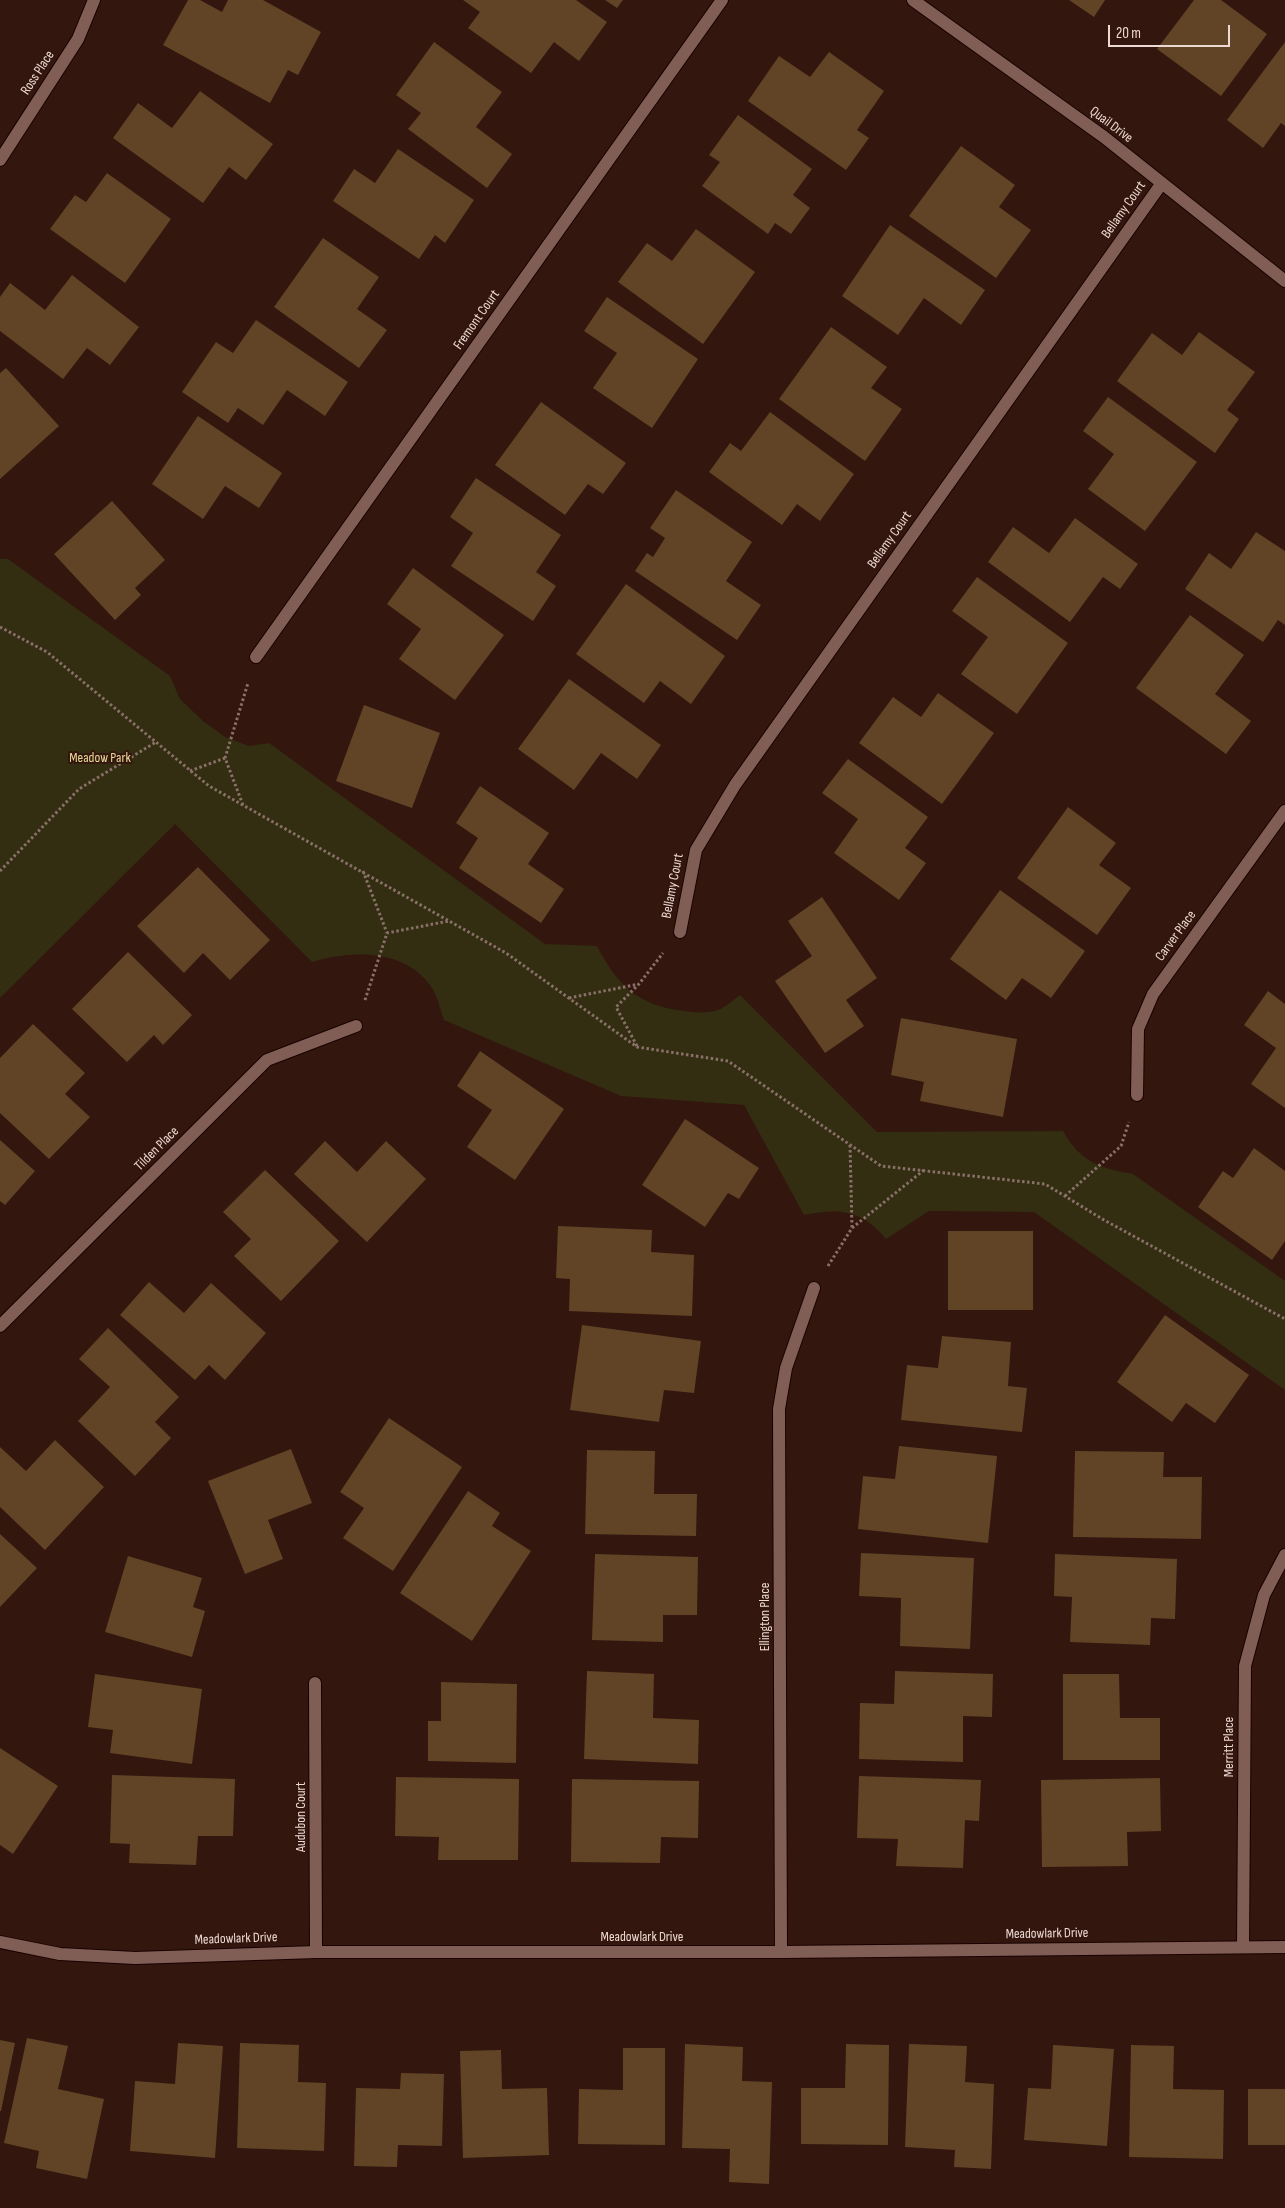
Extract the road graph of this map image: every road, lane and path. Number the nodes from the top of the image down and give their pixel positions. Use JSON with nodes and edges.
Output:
{"nodes":[{"id":1,"x":94,"y":0,"type":"edge"},
{"id":2,"x":722,"y":0,"type":"edge"},
{"id":3,"x":913,"y":0,"type":"edge"},
{"id":4,"x":0,"y":160,"type":"edge"},
{"id":5,"x":1162,"y":183,"type":"junction"},
{"id":6,"x":1285,"y":281,"type":"edge"},
{"id":7,"x":0,"y":627,"type":"edge"},
{"id":8,"x":256,"y":657,"type":"joint"},
{"id":9,"x":156,"y":742,"type":"junction"},
{"id":10,"x":225,"y":758,"type":"junction"},
{"id":11,"x":190,"y":771,"type":"junction"},
{"id":12,"x":244,"y":805,"type":"junction"},
{"id":13,"x":1285,"y":811,"type":"edge"},
{"id":14,"x":0,"y":871,"type":"edge"},
{"id":15,"x":363,"y":871,"type":"junction"},
{"id":16,"x":450,"y":921,"type":"junction"},
{"id":17,"x":680,"y":932,"type":"joint"},
{"id":18,"x":387,"y":933,"type":"junction"},
{"id":19,"x":639,"y":984,"type":"junction"},
{"id":20,"x":569,"y":998,"type":"junction"},
{"id":21,"x":356,"y":1026,"type":"joint"},
{"id":22,"x":637,"y":1047,"type":"junction"},
{"id":23,"x":1137,"y":1095,"type":"joint"},
{"id":24,"x":850,"y":1145,"type":"junction"},
{"id":25,"x":924,"y":1170,"type":"junction"},
{"id":26,"x":1065,"y":1196,"type":"junction"},
{"id":27,"x":852,"y":1228,"type":"junction"},
{"id":28,"x":814,"y":1288,"type":"joint"},
{"id":29,"x":1285,"y":1319,"type":"edge"},
{"id":30,"x":0,"y":1326,"type":"edge"},
{"id":31,"x":1285,"y":1555,"type":"edge"},
{"id":32,"x":315,"y":1683,"type":"dead end"},
{"id":33,"x":0,"y":1942,"type":"edge"},
{"id":34,"x":1244,"y":1947,"type":"junction"},
{"id":35,"x":1285,"y":1947,"type":"edge"},
{"id":36,"x":316,"y":1952,"type":"junction"},
{"id":37,"x":781,"y":1952,"type":"junction"}],
"edges":[{"from":1,"to":4,"type":"street","name":"Ross Place"},
{"from":2,"to":8,"type":"street","name":"Fremont Court"},
{"from":3,"to":5,"type":"street","name":"Quail Drive"},
{"from":5,"to":6,"type":"street","name":"Quail Drive"},
{"from":5,"to":17,"type":"street","name":"Bellamy Court"},
{"from":7,"to":9,"type":"path"},
{"from":8,"to":10,"type":"path"},
{"from":9,"to":11,"type":"path"},
{"from":9,"to":14,"type":"path"},
{"from":10,"to":11,"type":"path"},
{"from":10,"to":12,"type":"path"},
{"from":11,"to":12,"type":"path"},
{"from":12,"to":15,"type":"path"},
{"from":13,"to":23,"type":"street","name":"Carver Place"},
{"from":15,"to":16,"type":"path"},
{"from":15,"to":18,"type":"path"},
{"from":16,"to":18,"type":"path"},
{"from":16,"to":20,"type":"path"},
{"from":17,"to":19,"type":"path"},
{"from":18,"to":21,"type":"path"},
{"from":19,"to":20,"type":"path"},
{"from":19,"to":22,"type":"path"},
{"from":20,"to":22,"type":"path"},
{"from":21,"to":30,"type":"street","name":"Tilden Place"},
{"from":22,"to":24,"type":"path"},
{"from":23,"to":26,"type":"path"},
{"from":24,"to":25,"type":"path"},
{"from":24,"to":27,"type":"path"},
{"from":25,"to":26,"type":"path"},
{"from":25,"to":27,"type":"path"},
{"from":26,"to":29,"type":"path"},
{"from":27,"to":28,"type":"path"},
{"from":28,"to":37,"type":"street","name":"Ellington Place"},
{"from":31,"to":34,"type":"street","name":"Merritt Place"},
{"from":32,"to":36,"type":"street","name":"Audubon Court"},
{"from":33,"to":36,"type":"street","name":"Meadowlark Drive"},
{"from":34,"to":35,"type":"street","name":"Meadowlark Drive"},
{"from":34,"to":37,"type":"street","name":"Meadowlark Drive"},
{"from":36,"to":37,"type":"street","name":"Meadowlark Drive"}]}
